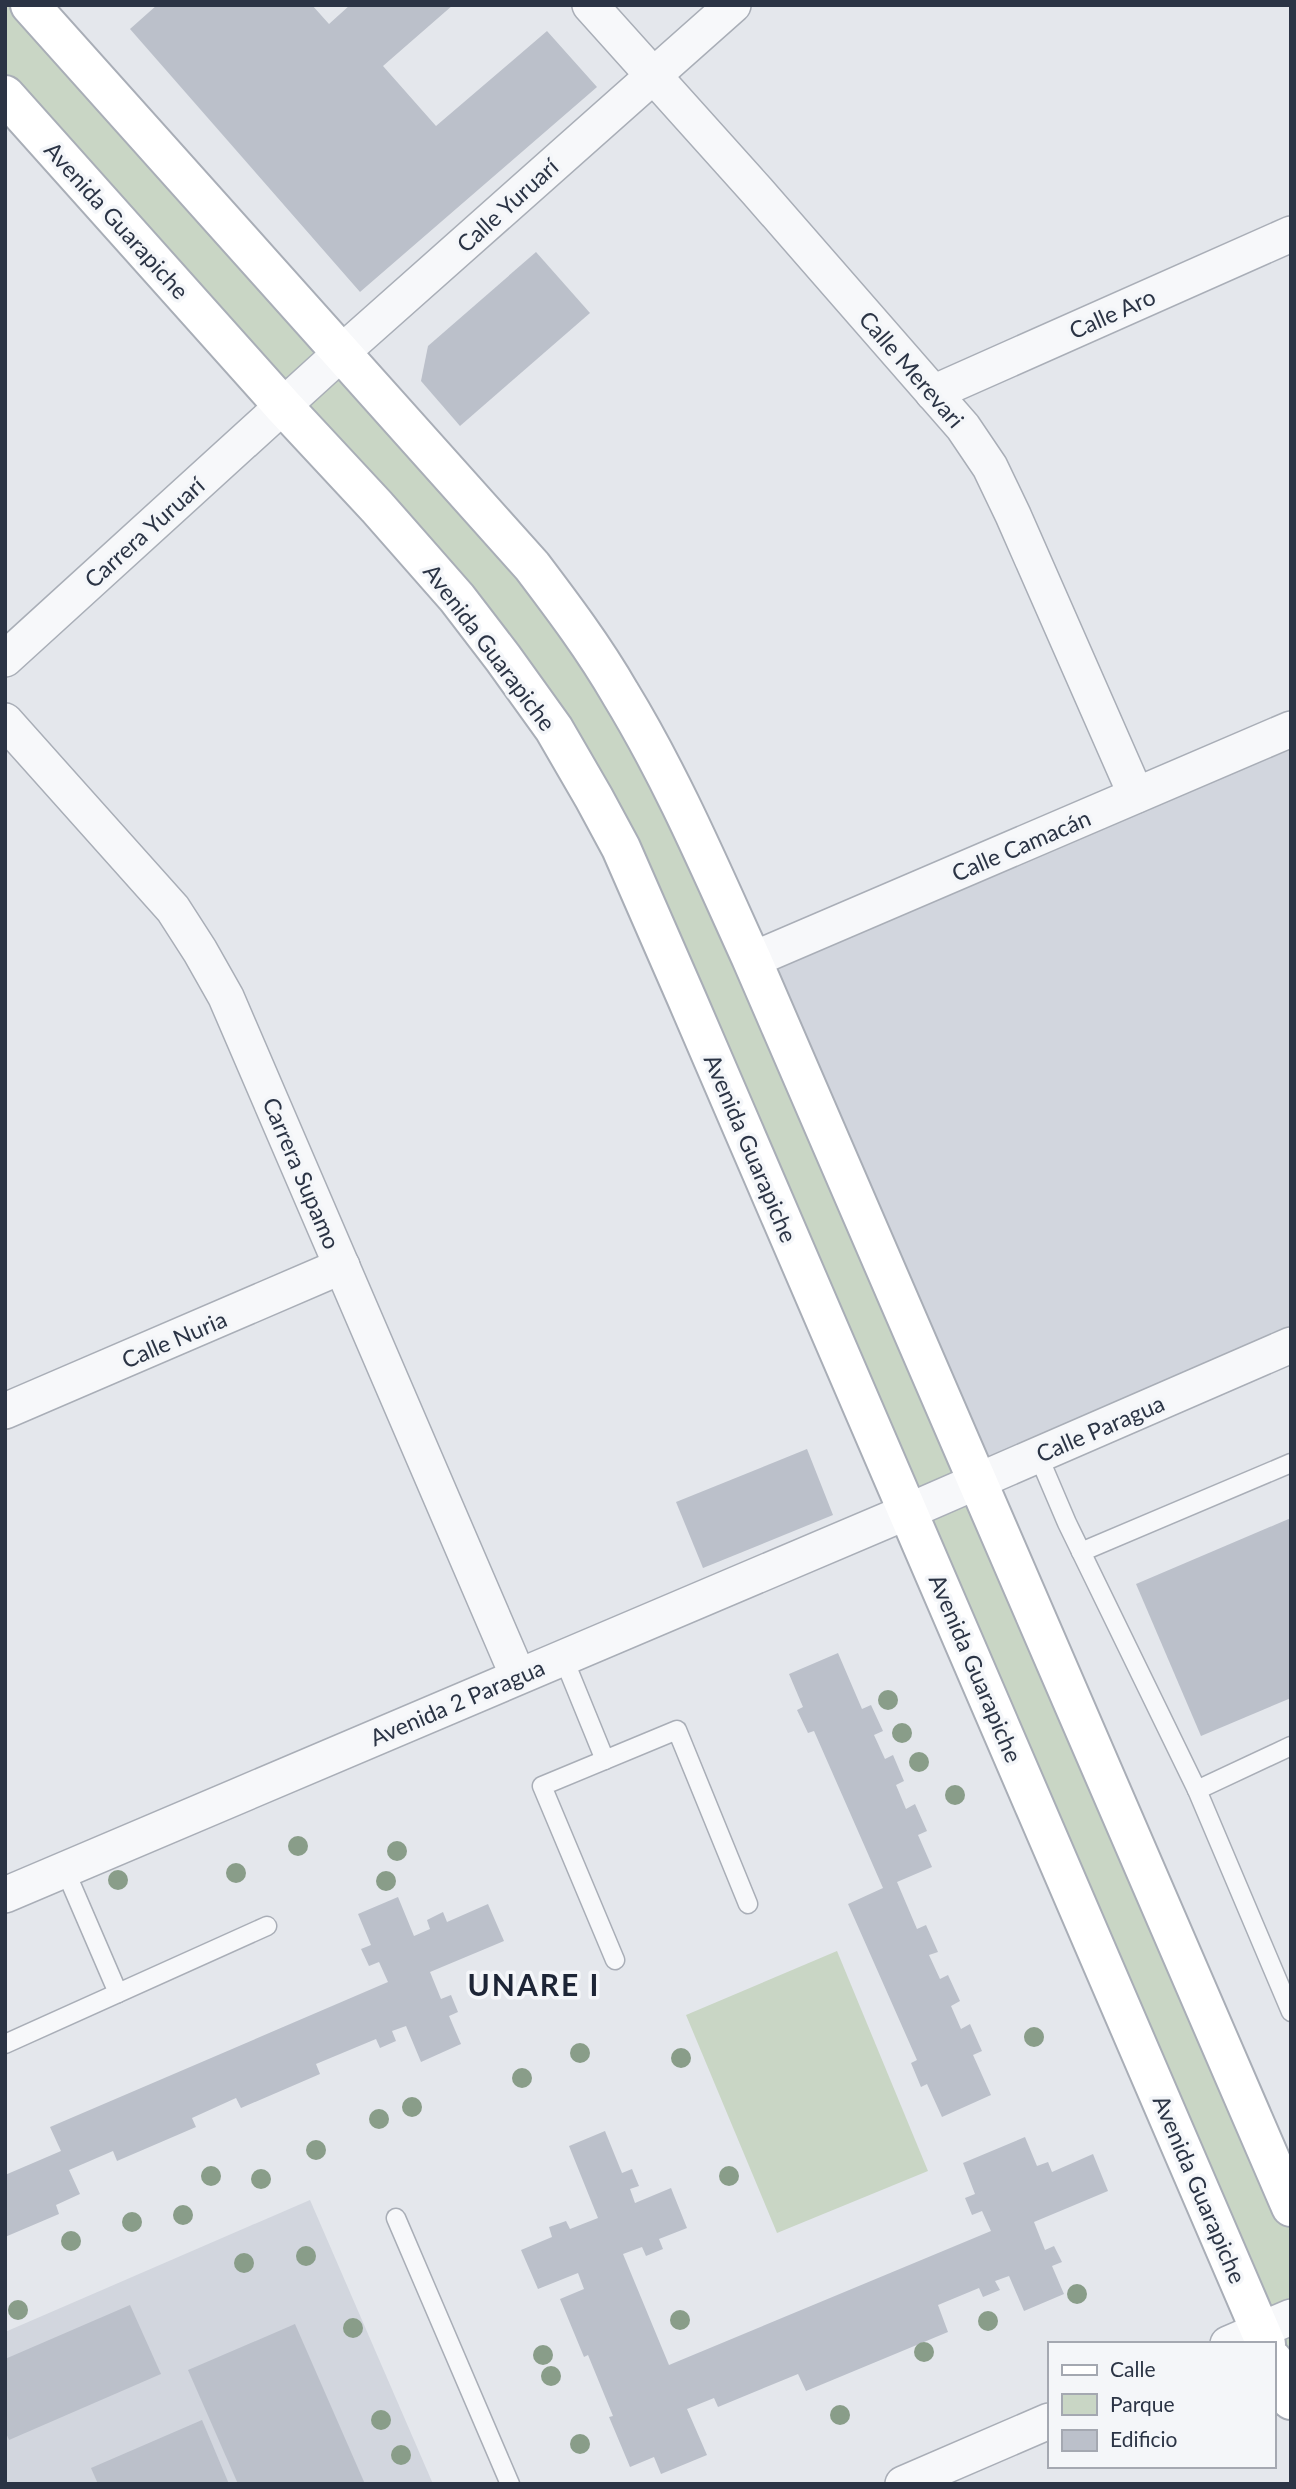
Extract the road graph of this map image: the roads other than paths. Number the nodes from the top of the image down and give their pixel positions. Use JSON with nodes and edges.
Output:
{"nodes":[{"id":1,"x":30,"y":5,"type":"edge"},
{"id":2,"x":590,"y":5,"type":"edge"},
{"id":3,"x":733,"y":5,"type":"edge"},
{"id":4,"x":653,"y":75,"type":"junction"},
{"id":5,"x":5,"y":95,"type":"edge"},
{"id":6,"x":1291,"y":234,"type":"edge"},
{"id":7,"x":341,"y":353,"type":"junction"},
{"id":8,"x":933,"y":393,"type":"junction"},
{"id":9,"x":283,"y":406,"type":"junction"},
{"id":10,"x":5,"y":659,"type":"edge"},
{"id":11,"x":5,"y":721,"type":"edge"},
{"id":12,"x":1291,"y":729,"type":"edge"},
{"id":13,"x":1136,"y":795,"type":"junction"},
{"id":14,"x":752,"y":960,"type":"junction"},
{"id":15,"x":342,"y":1266,"type":"junction"},
{"id":16,"x":1291,"y":1345,"type":"edge"},
{"id":17,"x":5,"y":1411,"type":"edge"},
{"id":18,"x":1038,"y":1455,"type":"junction"},
{"id":19,"x":1291,"y":1463,"type":"edge"},
{"id":20,"x":978,"y":1481,"type":"junction"},
{"id":21,"x":909,"y":1511,"type":"junction"},
{"id":22,"x":1081,"y":1552,"type":"junction"},
{"id":23,"x":563,"y":1657,"type":"junction"},
{"id":24,"x":518,"y":1676,"type":"junction"},
{"id":25,"x":1291,"y":1746,"type":"edge"},
{"id":26,"x":605,"y":1760,"type":"junction"},
{"id":27,"x":1197,"y":1790,"type":"junction"},
{"id":28,"x":65,"y":1870,"type":"junction"},
{"id":29,"x":5,"y":1895,"type":"edge"},
{"id":30,"x":748,"y":1904,"type":"dead end"},
{"id":31,"x":267,"y":1926,"type":"dead end"},
{"id":32,"x":615,"y":1960,"type":"dead end"},
{"id":33,"x":118,"y":1993,"type":"junction"},
{"id":34,"x":1291,"y":2012,"type":"edge"},
{"id":35,"x":5,"y":2044,"type":"edge"},
{"id":36,"x":1291,"y":2207,"type":"edge"},
{"id":37,"x":396,"y":2218,"type":"dead end"},
{"id":38,"x":1264,"y":2339,"type":"edge"},
{"id":39,"x":1275,"y":2364,"type":"edge"},
{"id":40,"x":1291,"y":2400,"type":"edge"},
{"id":41,"x":1048,"y":2421,"type":"edge"},
{"id":42,"x":510,"y":2484,"type":"edge"},
{"id":43,"x":904,"y":2484,"type":"edge"}],
"edges":[{"from":1,"to":7,"type":"street"},
{"from":2,"to":4,"type":"street","name":"Calle Merevari"},
{"from":3,"to":4,"type":"street","name":"Calle Yuruarí"},
{"from":4,"to":7,"type":"street","name":"Calle Yuruarí"},
{"from":4,"to":8,"type":"street","name":"Calle Merevari"},
{"from":5,"to":9,"type":"street","name":"Avenida Guarapiche"},
{"from":6,"to":8,"type":"street","name":"Calle Aro"},
{"from":7,"to":9,"type":"street","name":"Calle Yuruarí"},
{"from":7,"to":14,"type":"street"},
{"from":8,"to":13,"type":"street","name":"Calle Merevari"},
{"from":9,"to":10,"type":"street","name":"Carrera Yuruarí"},
{"from":9,"to":21,"type":"street","name":"Avenida Guarapiche"},
{"from":11,"to":15,"type":"street","name":"Carrera Supamo"},
{"from":12,"to":13,"type":"street","name":"Calle Camacán"},
{"from":13,"to":14,"type":"street","name":"Calle Camacán"},
{"from":14,"to":20,"type":"street"},
{"from":15,"to":17,"type":"street","name":"Calle Nuria"},
{"from":15,"to":24,"type":"street","name":"Carrera Supamo"},
{"from":16,"to":18,"type":"street","name":"Calle Paragua"},
{"from":18,"to":20,"type":"street","name":"Calle Paragua"},
{"from":18,"to":22,"type":"lane"},
{"from":19,"to":22,"type":"lane"},
{"from":20,"to":21,"type":"street","name":"Calle Paragua"},
{"from":20,"to":36,"type":"street"},
{"from":21,"to":23,"type":"street","name":"Avenida 2 Paragua"},
{"from":21,"to":38,"type":"street","name":"Avenida Guarapiche"},
{"from":22,"to":27,"type":"lane"},
{"from":23,"to":24,"type":"street","name":"Avenida 2 Paragua"},
{"from":23,"to":26,"type":"lane"},
{"from":24,"to":28,"type":"street","name":"Avenida 2 Paragua"},
{"from":25,"to":27,"type":"lane"},
{"from":26,"to":30,"type":"lane"},
{"from":26,"to":32,"type":"lane"},
{"from":27,"to":34,"type":"lane"},
{"from":28,"to":29,"type":"street","name":"Avenida 2 Paragua"},
{"from":28,"to":33,"type":"lane"},
{"from":31,"to":33,"type":"lane"},
{"from":33,"to":35,"type":"lane"},
{"from":37,"to":42,"type":"lane"},
{"from":39,"to":40,"type":"street","name":"Avenida Guarapiche"},
{"from":41,"to":43,"type":"street"}]}
